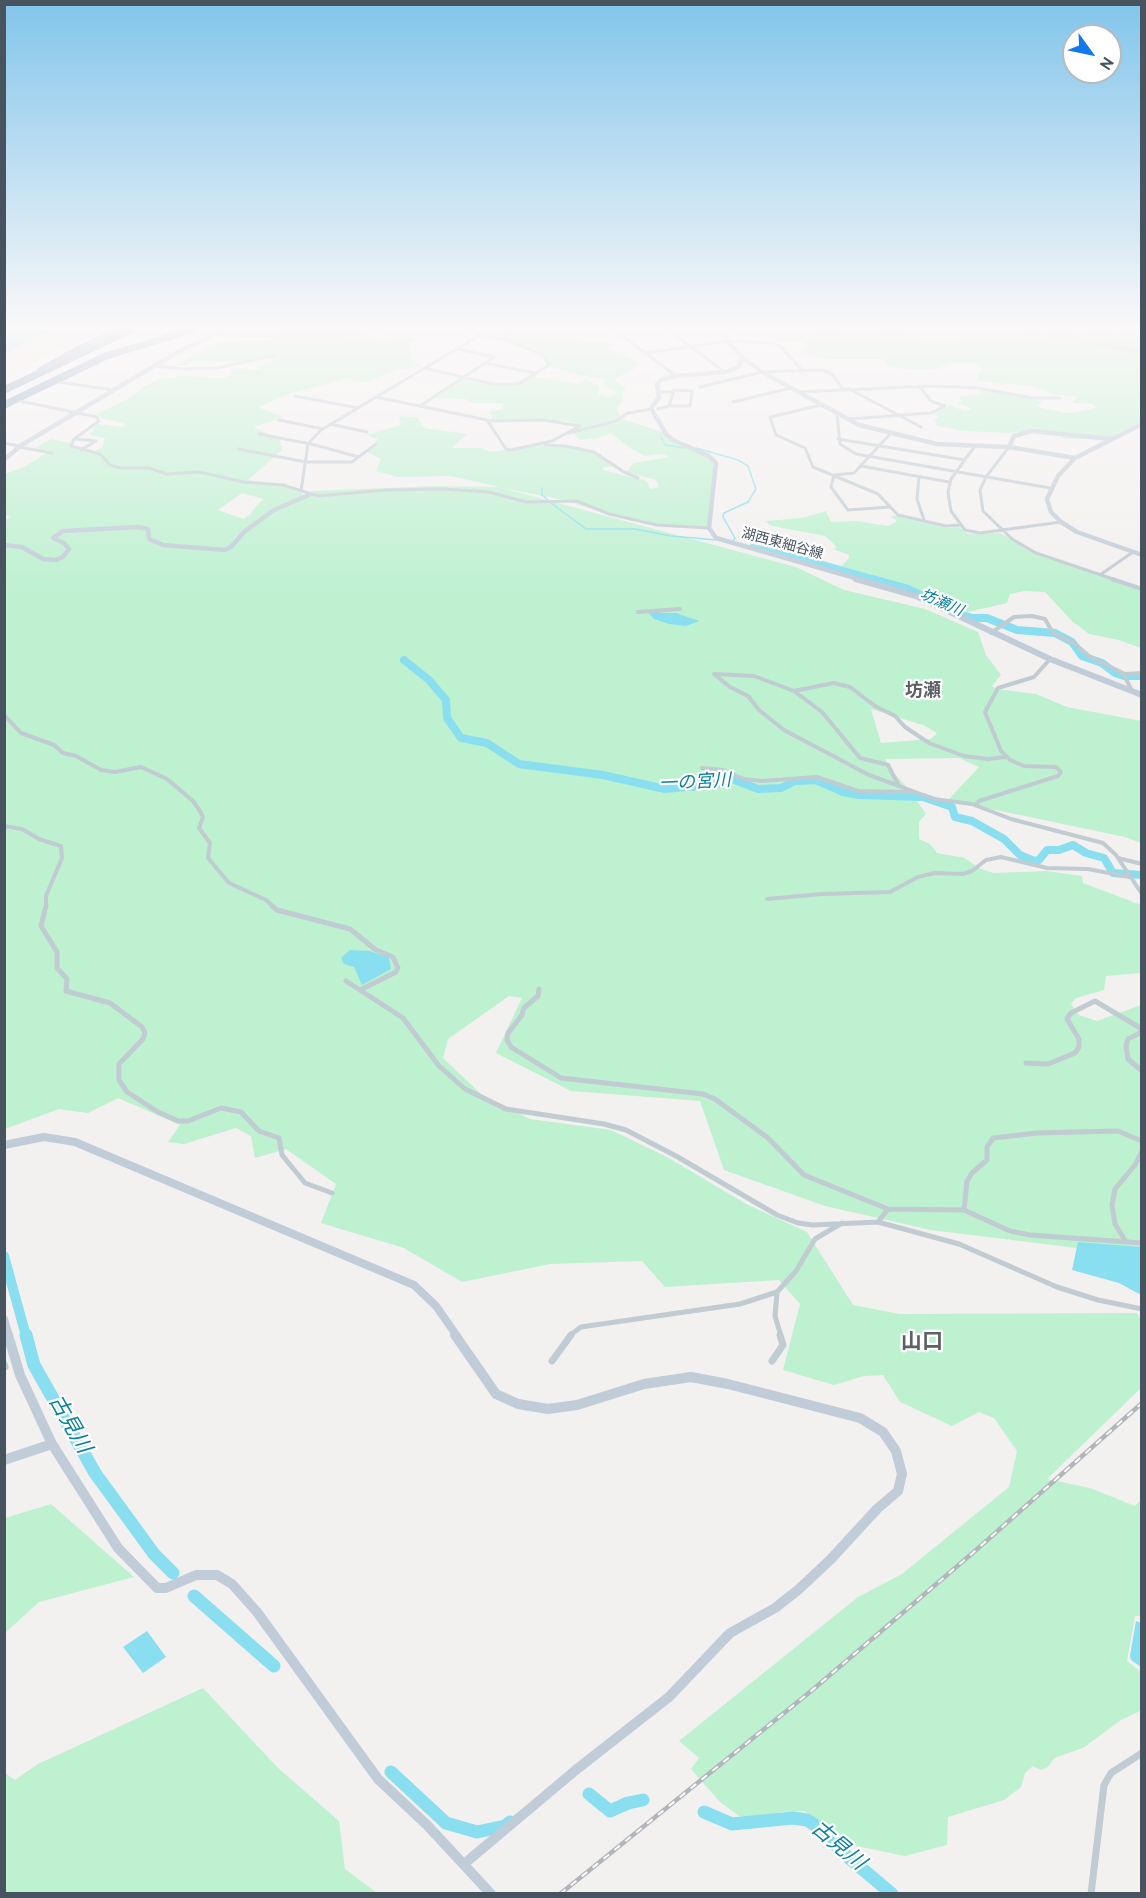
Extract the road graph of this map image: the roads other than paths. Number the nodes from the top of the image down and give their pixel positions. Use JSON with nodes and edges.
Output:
{"nodes":[{"id":1,"x":65,"y":419,"type":"edge"},
{"id":2,"x":98,"y":419,"type":"edge"},
{"id":3,"x":339,"y":419,"type":"edge"},
{"id":4,"x":480,"y":419,"type":"edge"},
{"id":5,"x":619,"y":419,"type":"edge"},
{"id":6,"x":657,"y":419,"type":"edge"},
{"id":7,"x":771,"y":419,"type":"edge"},
{"id":8,"x":837,"y":419,"type":"edge"},
{"id":9,"x":848,"y":419,"type":"joint"},
{"id":10,"x":855,"y":419,"type":"edge"},
{"id":11,"x":904,"y":419,"type":"edge"},
{"id":12,"x":279,"y":420,"type":"dead end"},
{"id":13,"x":487,"y":420,"type":"junction"},
{"id":14,"x":330,"y":424,"type":"junction"},
{"id":15,"x":1142,"y":424,"type":"edge"},
{"id":16,"x":921,"y":427,"type":"dead end"},
{"id":17,"x":323,"y":429,"type":"junction"},
{"id":18,"x":367,"y":432,"type":"dead end"},
{"id":19,"x":569,"y":433,"type":"junction"},
{"id":20,"x":259,"y":434,"type":"dead end"},
{"id":21,"x":891,"y":434,"type":"junction"},
{"id":22,"x":74,"y":439,"type":"junction"},
{"id":23,"x":838,"y":439,"type":"junction"},
{"id":24,"x":1112,"y":439,"type":"junction"},
{"id":25,"x":4,"y":443,"type":"edge"},
{"id":26,"x":308,"y":444,"type":"junction"},
{"id":27,"x":376,"y":444,"type":"dead end"},
{"id":28,"x":539,"y":444,"type":"junction"},
{"id":29,"x":879,"y":445,"type":"junction"},
{"id":30,"x":975,"y":446,"type":"junction"},
{"id":31,"x":20,"y":447,"type":"junction"},
{"id":32,"x":1009,"y":447,"type":"junction"},
{"id":33,"x":238,"y":449,"type":"dead end"},
{"id":34,"x":81,"y":450,"type":"junction"},
{"id":35,"x":52,"y":453,"type":"dead end"},
{"id":36,"x":870,"y":456,"type":"junction"},
{"id":37,"x":359,"y":458,"type":"junction"},
{"id":38,"x":1076,"y":458,"type":"junction"},
{"id":39,"x":4,"y":460,"type":"edge"},
{"id":40,"x":965,"y":460,"type":"junction"},
{"id":41,"x":306,"y":462,"type":"junction"},
{"id":42,"x":861,"y":466,"type":"junction"},
{"id":43,"x":956,"y":471,"type":"junction"},
{"id":44,"x":834,"y":476,"type":"junction"},
{"id":45,"x":919,"y":477,"type":"junction"},
{"id":46,"x":986,"y":477,"type":"junction"},
{"id":47,"x":638,"y":478,"type":"dead end"},
{"id":48,"x":949,"y":482,"type":"junction"},
{"id":49,"x":1050,"y":488,"type":"junction"},
{"id":50,"x":301,"y":491,"type":"junction"},
{"id":51,"x":309,"y":495,"type":"junction"},
{"id":52,"x":890,"y":507,"type":"junction"},
{"id":53,"x":924,"y":520,"type":"junction"},
{"id":54,"x":1061,"y":522,"type":"junction"},
{"id":55,"x":961,"y":525,"type":"junction"},
{"id":56,"x":709,"y":528,"type":"junction"},
{"id":57,"x":1000,"y":531,"type":"junction"},
{"id":58,"x":4,"y":545,"type":"edge"},
{"id":59,"x":1133,"y":552,"type":"junction"},
{"id":60,"x":1142,"y":555,"type":"edge"},
{"id":61,"x":1100,"y":575,"type":"junction"},
{"id":62,"x":1142,"y":589,"type":"edge"},
{"id":63,"x":680,"y":609,"type":"dead end"},
{"id":64,"x":638,"y":612,"type":"dead end"},
{"id":65,"x":991,"y":633,"type":"junction"},
{"id":66,"x":1050,"y":659,"type":"junction"},
{"id":67,"x":1142,"y":673,"type":"edge"},
{"id":68,"x":1124,"y":674,"type":"junction"},
{"id":69,"x":794,"y":691,"type":"junction"},
{"id":70,"x":1132,"y":691,"type":"junction"},
{"id":71,"x":1142,"y":695,"type":"edge"},
{"id":72,"x":4,"y":715,"type":"edge"},
{"id":73,"x":1006,"y":757,"type":"junction"},
{"id":74,"x":702,"y":768,"type":"dead end"},
{"id":75,"x":899,"y":786,"type":"junction"},
{"id":76,"x":913,"y":792,"type":"junction"},
{"id":77,"x":976,"y":805,"type":"junction"},
{"id":78,"x":4,"y":826,"type":"edge"},
{"id":79,"x":1118,"y":858,"type":"junction"},
{"id":80,"x":1142,"y":864,"type":"edge"},
{"id":81,"x":1127,"y":874,"type":"junction"},
{"id":82,"x":1142,"y":894,"type":"edge"},
{"id":83,"x":766,"y":899,"type":"dead end"},
{"id":84,"x":346,"y":981,"type":"dead end"},
{"id":85,"x":539,"y":988,"type":"dead end"},
{"id":86,"x":360,"y":990,"type":"junction"},
{"id":87,"x":1142,"y":1031,"type":"edge"},
{"id":88,"x":1026,"y":1063,"type":"dead end"},
{"id":89,"x":1142,"y":1071,"type":"edge"},
{"id":90,"x":1142,"y":1142,"type":"edge"},
{"id":91,"x":4,"y":1146,"type":"edge"},
{"id":92,"x":1142,"y":1151,"type":"edge"},
{"id":93,"x":332,"y":1193,"type":"dead end"},
{"id":94,"x":888,"y":1209,"type":"junction"},
{"id":95,"x":964,"y":1210,"type":"junction"},
{"id":96,"x":842,"y":1222,"type":"junction"},
{"id":97,"x":878,"y":1222,"type":"junction"},
{"id":98,"x":1126,"y":1242,"type":"junction"},
{"id":99,"x":1142,"y":1243,"type":"edge"},
{"id":100,"x":777,"y":1292,"type":"junction"},
{"id":101,"x":1142,"y":1309,"type":"edge"},
{"id":102,"x":4,"y":1319,"type":"edge"},
{"id":103,"x":552,"y":1361,"type":"dead end"},
{"id":104,"x":772,"y":1361,"type":"dead end"},
{"id":105,"x":52,"y":1444,"type":"junction"},
{"id":106,"x":4,"y":1460,"type":"edge"},
{"id":107,"x":1142,"y":1753,"type":"edge"},
{"id":108,"x":464,"y":1864,"type":"junction"},
{"id":109,"x":491,"y":1893,"type":"edge"},
{"id":110,"x":1090,"y":1893,"type":"edge"}],
"edges":[{"from":1,"to":31,"type":"street"},
{"from":2,"to":22,"type":"street"},
{"from":3,"to":14,"type":"street"},
{"from":4,"to":13,"type":"street"},
{"from":5,"to":19,"type":"street"},
{"from":6,"to":56,"type":"street"},
{"from":7,"to":44,"type":"street"},
{"from":8,"to":23,"type":"street"},
{"from":9,"to":10,"type":"street"},
{"from":9,"to":21,"type":"street"},
{"from":11,"to":16,"type":"street"},
{"from":12,"to":17,"type":"street"},
{"from":13,"to":19,"type":"street"},
{"from":13,"to":28,"type":"street"},
{"from":14,"to":17,"type":"street"},
{"from":14,"to":18,"type":"street"},
{"from":15,"to":24,"type":"street"},
{"from":17,"to":26,"type":"street"},
{"from":19,"to":28,"type":"street"},
{"from":20,"to":26,"type":"street"},
{"from":21,"to":29,"type":"street"},
{"from":21,"to":30,"type":"street"},
{"from":22,"to":34,"type":"street"},
{"from":22,"to":34,"type":"street"},
{"from":23,"to":29,"type":"street"},
{"from":23,"to":36,"type":"street"},
{"from":24,"to":32,"type":"street"},
{"from":24,"to":38,"type":"street"},
{"from":25,"to":31,"type":"street"},
{"from":26,"to":37,"type":"street"},
{"from":26,"to":41,"type":"street"},
{"from":27,"to":37,"type":"street"},
{"from":28,"to":47,"type":"street"},
{"from":29,"to":36,"type":"street"},
{"from":29,"to":40,"type":"street"},
{"from":30,"to":32,"type":"street"},
{"from":30,"to":40,"type":"street"},
{"from":31,"to":35,"type":"street"},
{"from":31,"to":39,"type":"street"},
{"from":32,"to":38,"type":"street"},
{"from":32,"to":46,"type":"street"},
{"from":33,"to":41,"type":"street"},
{"from":34,"to":50,"type":"street"},
{"from":36,"to":42,"type":"street"},
{"from":36,"to":43,"type":"street"},
{"from":37,"to":41,"type":"street"},
{"from":38,"to":49,"type":"street"},
{"from":40,"to":43,"type":"street"},
{"from":41,"to":50,"type":"street"},
{"from":42,"to":44,"type":"street"},
{"from":42,"to":45,"type":"street"},
{"from":43,"to":46,"type":"street"},
{"from":43,"to":48,"type":"street"},
{"from":44,"to":52,"type":"street"},
{"from":44,"to":52,"type":"street"},
{"from":45,"to":48,"type":"street"},
{"from":45,"to":53,"type":"street"},
{"from":46,"to":49,"type":"street"},
{"from":46,"to":57,"type":"street"},
{"from":48,"to":55,"type":"street"},
{"from":49,"to":54,"type":"street"},
{"from":50,"to":51,"type":"street"},
{"from":51,"to":56,"type":"street"},
{"from":51,"to":58,"type":"street"},
{"from":52,"to":53,"type":"street"},
{"from":53,"to":55,"type":"street"},
{"from":54,"to":57,"type":"street"},
{"from":54,"to":59,"type":"street"},
{"from":55,"to":57,"type":"street"},
{"from":56,"to":65,"type":"street","name":"湖西東細谷線"},
{"from":57,"to":61,"type":"street"},
{"from":59,"to":60,"type":"street"},
{"from":59,"to":61,"type":"street"},
{"from":61,"to":62,"type":"street"},
{"from":63,"to":64,"type":"street"},
{"from":65,"to":66,"type":"street","name":"湖西東細谷線"},
{"from":65,"to":68,"type":"street"},
{"from":66,"to":70,"type":"street","name":"湖西東細谷線"},
{"from":66,"to":73,"type":"street"},
{"from":67,"to":68,"type":"street"},
{"from":68,"to":70,"type":"street"},
{"from":69,"to":73,"type":"street"},
{"from":69,"to":75,"type":"street"},
{"from":69,"to":75,"type":"street"},
{"from":70,"to":71,"type":"street","name":"湖西東細谷線"},
{"from":72,"to":86,"type":"street"},
{"from":73,"to":77,"type":"street"},
{"from":74,"to":76,"type":"street"},
{"from":75,"to":76,"type":"street"},
{"from":76,"to":77,"type":"street"},
{"from":77,"to":79,"type":"street"},
{"from":78,"to":93,"type":"street"},
{"from":79,"to":80,"type":"street"},
{"from":79,"to":81,"type":"street"},
{"from":81,"to":82,"type":"street"},
{"from":81,"to":83,"type":"street"},
{"from":84,"to":86,"type":"street"},
{"from":85,"to":94,"type":"street"},
{"from":86,"to":96,"type":"street"},
{"from":87,"to":88,"type":"street"},
{"from":87,"to":89,"type":"street"},
{"from":90,"to":95,"type":"street"},
{"from":91,"to":108,"type":"street"},
{"from":92,"to":98,"type":"street"},
{"from":94,"to":95,"type":"street"},
{"from":94,"to":97,"type":"street"},
{"from":95,"to":98,"type":"street"},
{"from":96,"to":97,"type":"street"},
{"from":96,"to":100,"type":"street"},
{"from":97,"to":101,"type":"street"},
{"from":98,"to":99,"type":"street"},
{"from":100,"to":103,"type":"street"},
{"from":100,"to":104,"type":"street"},
{"from":102,"to":105,"type":"street"},
{"from":105,"to":106,"type":"street"},
{"from":105,"to":108,"type":"street"},
{"from":107,"to":110,"type":"street"},
{"from":108,"to":109,"type":"street"}]}
